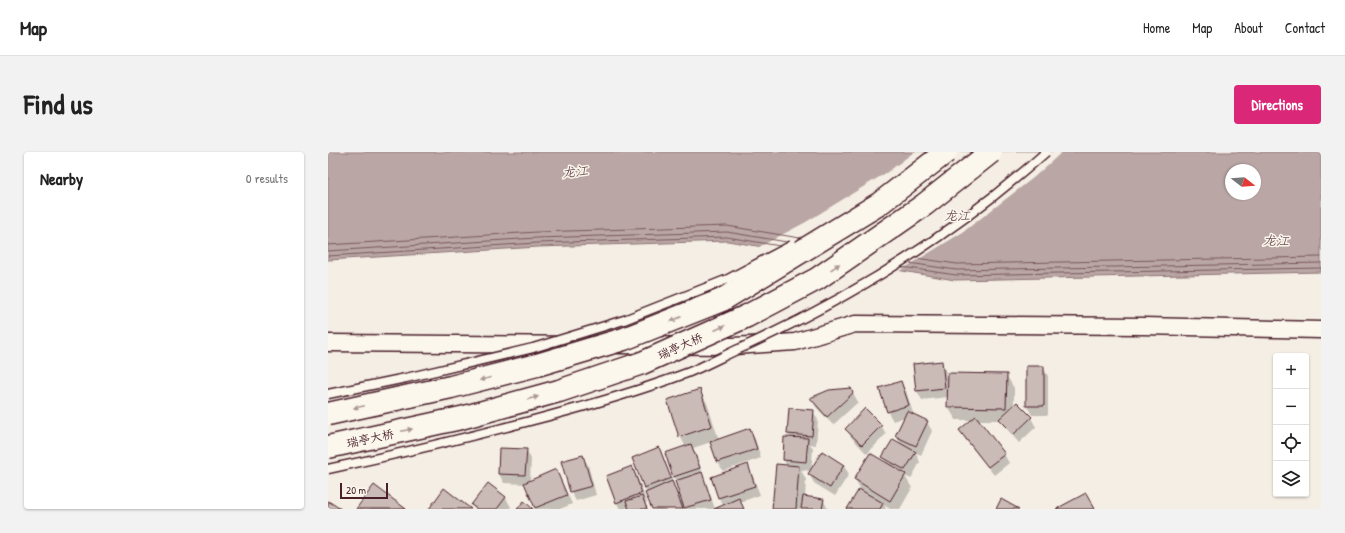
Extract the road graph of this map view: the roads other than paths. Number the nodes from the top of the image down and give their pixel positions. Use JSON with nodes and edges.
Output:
{"nodes":[{"id":1,"x":937,"y":152,"type":"edge"},
{"id":2,"x":946,"y":152,"type":"edge"},
{"id":3,"x":991,"y":152,"type":"edge"},
{"id":4,"x":1046,"y":152,"type":"edge"},
{"id":5,"x":885,"y":189,"type":"dead end"},
{"id":6,"x":802,"y":240,"type":"dead end"},
{"id":7,"x":1321,"y":330,"type":"edge"},
{"id":8,"x":328,"y":343,"type":"edge"},
{"id":9,"x":328,"y":394,"type":"edge"},
{"id":10,"x":328,"y":414,"type":"edge"},
{"id":11,"x":328,"y":447,"type":"edge"},
{"id":12,"x":328,"y":469,"type":"edge"}],
"edges":[{"from":1,"to":5,"type":"lane"},
{"from":2,"to":10,"type":"main road","one_way":true,"bridge":true},
{"from":11,"to":3,"type":"main road","name":"瑞亭大桥","one_way":true,"bridge":true},
{"from":4,"to":12,"type":"lane","bridge":true},
{"from":6,"to":9,"type":"lane","bridge":true},
{"from":7,"to":8,"type":"street"}]}
